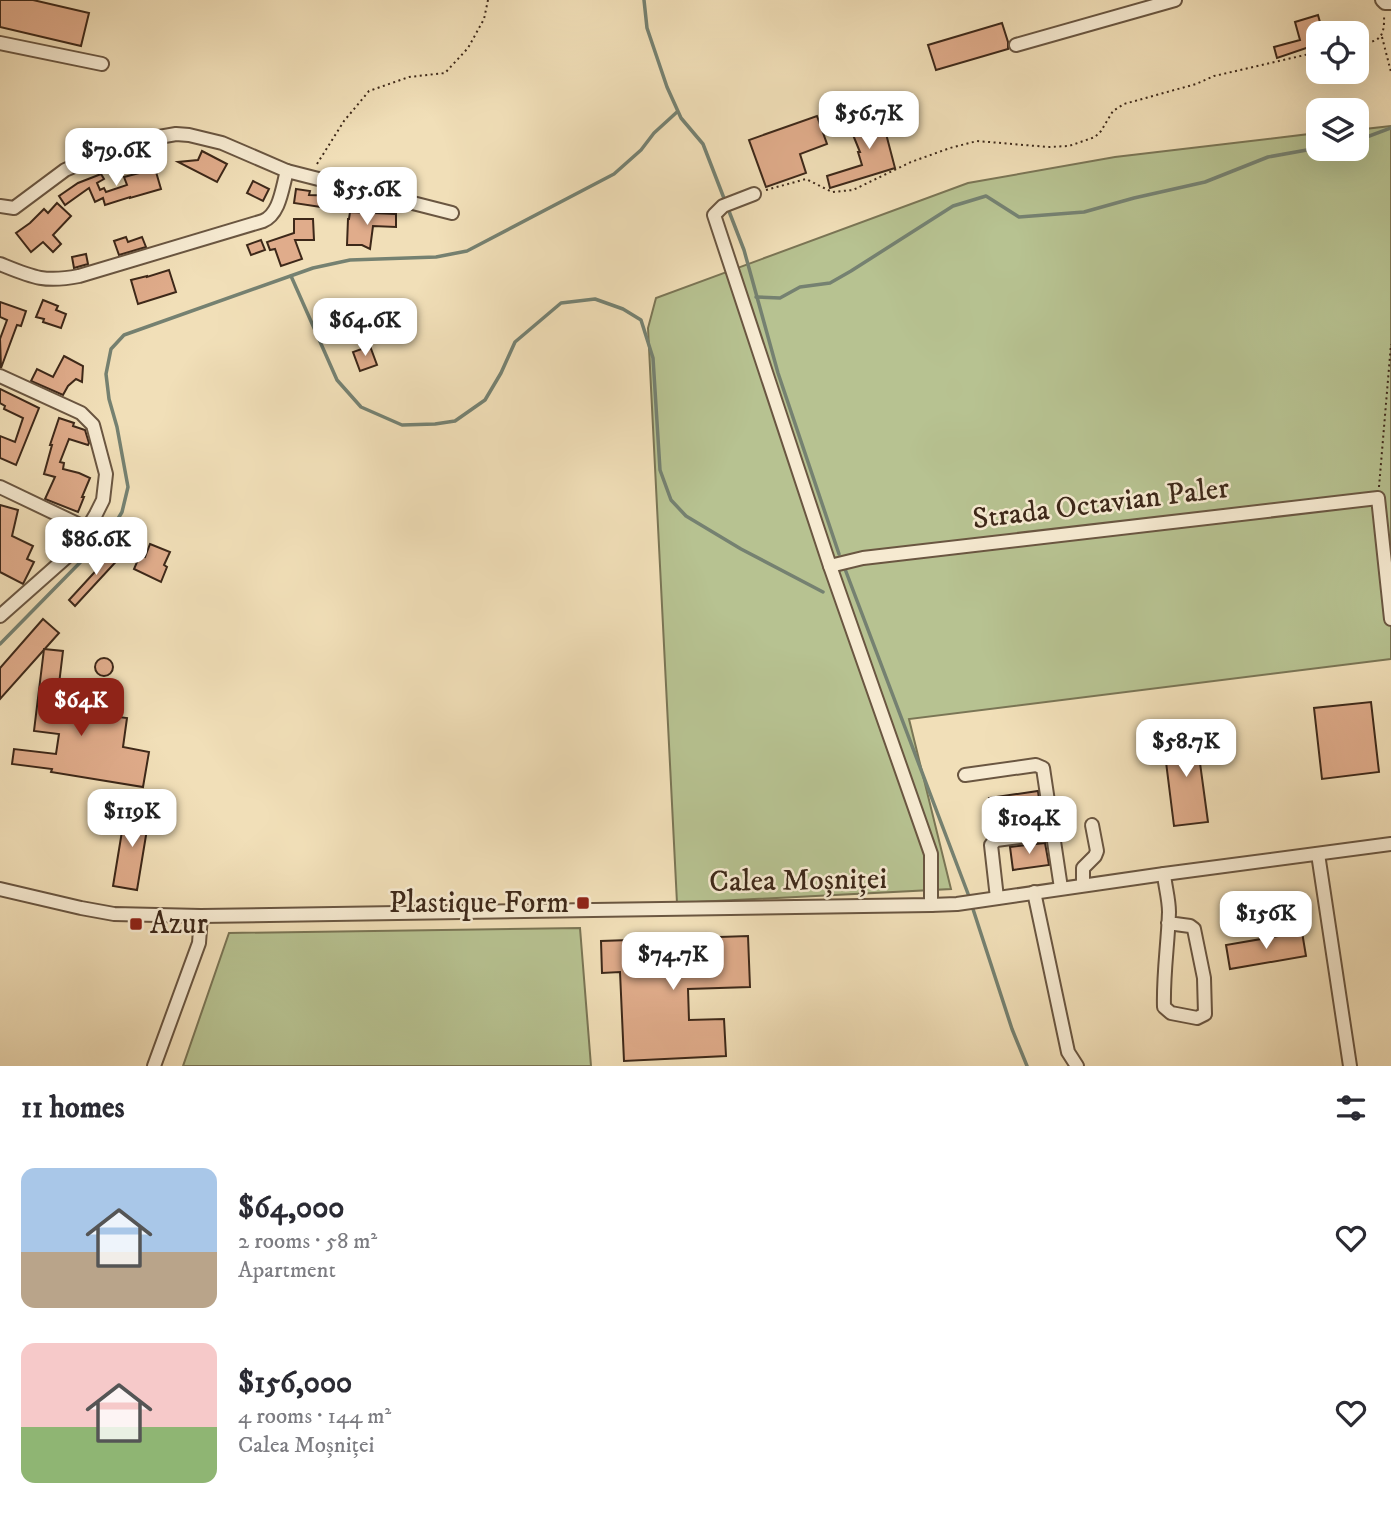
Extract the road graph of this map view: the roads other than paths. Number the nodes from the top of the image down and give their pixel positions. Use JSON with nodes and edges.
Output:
{"nodes":[{"id":1,"x":1175,"y":0,"type":"edge"},
{"id":2,"x":0,"y":43,"type":"edge"},
{"id":3,"x":1016,"y":45,"type":"dead end"},
{"id":4,"x":102,"y":64,"type":"dead end"},
{"id":5,"x":286,"y":171,"type":"junction"},
{"id":6,"x":754,"y":194,"type":"road end"},
{"id":7,"x":0,"y":206,"type":"edge"},
{"id":8,"x":14,"y":208,"type":"junction"},
{"id":9,"x":452,"y":213,"type":"dead end"},
{"id":10,"x":0,"y":217,"type":"edge"},
{"id":11,"x":0,"y":264,"type":"edge"},
{"id":12,"x":0,"y":376,"type":"edge"},
{"id":13,"x":0,"y":487,"type":"edge"},
{"id":14,"x":88,"y":529,"type":"junction"},
{"id":15,"x":830,"y":566,"type":"junction"},
{"id":16,"x":6,"y":603,"type":"edge"},
{"id":17,"x":0,"y":616,"type":"edge"},
{"id":18,"x":1391,"y":619,"type":"edge"},
{"id":19,"x":965,"y":775,"type":"dead end"},
{"id":20,"x":1092,"y":825,"type":"dead end"},
{"id":21,"x":1053,"y":834,"type":"junction"},
{"id":22,"x":1391,"y":844,"type":"edge"},
{"id":23,"x":1318,"y":854,"type":"junction"},
{"id":24,"x":1164,"y":874,"type":"junction"},
{"id":25,"x":1083,"y":885,"type":"junction"},
{"id":26,"x":1061,"y":888,"type":"junction"},
{"id":27,"x":0,"y":889,"type":"edge"},
{"id":28,"x":1034,"y":892,"type":"junction"},
{"id":29,"x":997,"y":898,"type":"junction"},
{"id":30,"x":931,"y":905,"type":"junction"},
{"id":31,"x":201,"y":916,"type":"junction"},
{"id":32,"x":1168,"y":923,"type":"junction"},
{"id":33,"x":154,"y":1066,"type":"edge"},
{"id":34,"x":1077,"y":1066,"type":"edge"},
{"id":35,"x":1350,"y":1066,"type":"edge"}],
"edges":[{"from":1,"to":3,"type":"street"},
{"from":2,"to":4,"type":"street"},
{"from":5,"to":8,"type":"street"},
{"from":5,"to":9,"type":"street"},
{"from":5,"to":11,"type":"street"},
{"from":6,"to":15,"type":"street"},
{"from":7,"to":8,"type":"street"},
{"from":8,"to":10,"type":"street"},
{"from":12,"to":14,"type":"street"},
{"from":13,"to":14,"type":"street"},
{"from":14,"to":16,"type":"street"},
{"from":15,"to":18,"type":"street","name":"Strada Octavian Paler"},
{"from":15,"to":30,"type":"street"},
{"from":16,"to":17,"type":"street"},
{"from":19,"to":21,"type":"street"},
{"from":20,"to":25,"type":"street"},
{"from":21,"to":26,"type":"street"},
{"from":21,"to":29,"type":"street"},
{"from":22,"to":23,"type":"street","name":"Calea Moșniței"},
{"from":23,"to":24,"type":"street","name":"Calea Moșniței"},
{"from":23,"to":35,"type":"street"},
{"from":24,"to":25,"type":"street","name":"Calea Moșniței"},
{"from":24,"to":32,"type":"street"},
{"from":25,"to":26,"type":"street","name":"Calea Moșniței"},
{"from":26,"to":28,"type":"street","name":"Calea Moșniței"},
{"from":27,"to":31,"type":"street","name":"Calea Moșniței"},
{"from":28,"to":29,"type":"street","name":"Calea Moșniței"},
{"from":28,"to":34,"type":"street"},
{"from":29,"to":30,"type":"street","name":"Calea Moșniței"},
{"from":30,"to":31,"type":"street","name":"Calea Moșniței"},
{"from":31,"to":33,"type":"street"},
{"from":32,"to":32,"type":"street"}]}
